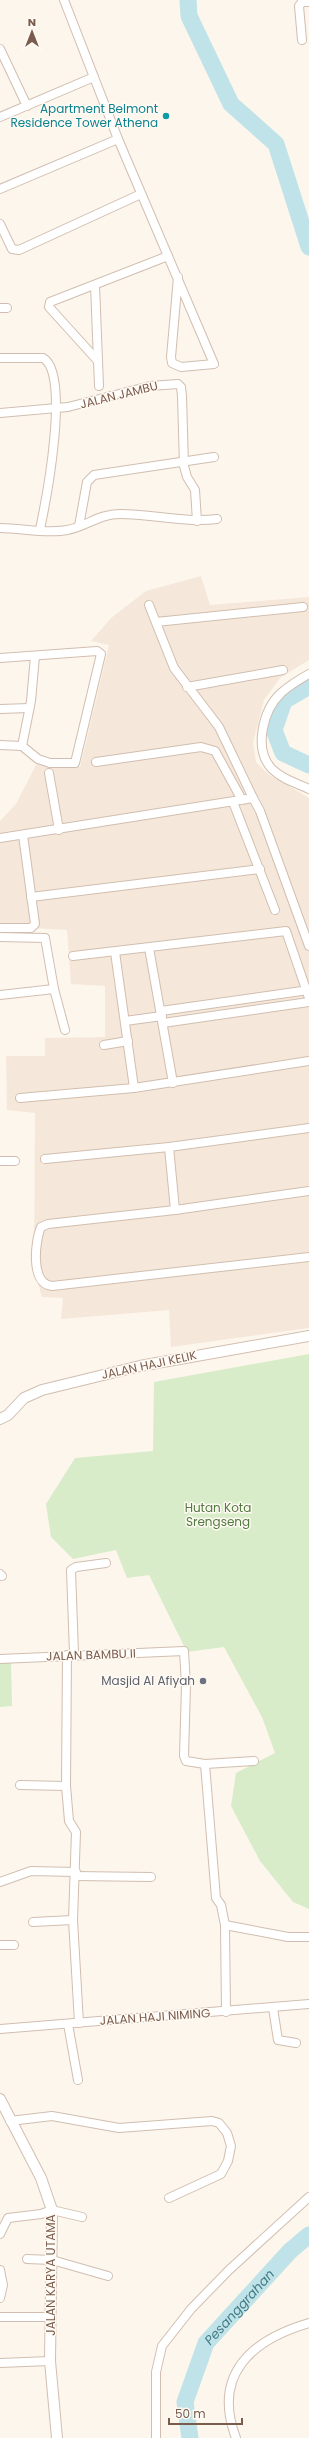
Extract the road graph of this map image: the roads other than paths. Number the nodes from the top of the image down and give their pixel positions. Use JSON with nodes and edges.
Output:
{"nodes":[{"id":1,"x":64,"y":0,"type":"edge"},
{"id":2,"x":309,"y":2,"type":"edge"},
{"id":3,"x":302,"y":40,"type":"dead end"},
{"id":4,"x":0,"y":49,"type":"edge"},
{"id":5,"x":94,"y":77,"type":"junction"},
{"id":6,"x":27,"y":106,"type":"junction"},
{"id":7,"x":0,"y":117,"type":"edge"},
{"id":8,"x":118,"y":139,"type":"junction"},
{"id":9,"x":0,"y":189,"type":"edge"},
{"id":10,"x":141,"y":194,"type":"junction"},
{"id":11,"x":0,"y":224,"type":"edge"},
{"id":12,"x":168,"y":256,"type":"junction"},
{"id":13,"x":178,"y":277,"type":"junction"},
{"id":14,"x":95,"y":285,"type":"junction"},
{"id":15,"x":0,"y":358,"type":"edge"},
{"id":16,"x":97,"y":360,"type":"junction"},
{"id":17,"x":99,"y":386,"type":"dead end"},
{"id":18,"x":56,"y":408,"type":"junction"},
{"id":19,"x":0,"y":413,"type":"edge"},
{"id":20,"x":214,"y":457,"type":"dead end"},
{"id":21,"x":184,"y":461,"type":"junction"},
{"id":22,"x":218,"y":519,"type":"dead end"},
{"id":23,"x":197,"y":521,"type":"junction"},
{"id":24,"x":79,"y":526,"type":"junction"},
{"id":25,"x":0,"y":528,"type":"edge"},
{"id":26,"x":40,"y":529,"type":"junction"},
{"id":27,"x":149,"y":605,"type":"dead end"},
{"id":28,"x":303,"y":607,"type":"dead end"},
{"id":29,"x":156,"y":622,"type":"junction"},
{"id":30,"x":35,"y":656,"type":"junction"},
{"id":31,"x":0,"y":658,"type":"edge"},
{"id":32,"x":283,"y":670,"type":"dead end"},
{"id":33,"x":309,"y":674,"type":"edge"},
{"id":34,"x":187,"y":688,"type":"junction"},
{"id":35,"x":29,"y":708,"type":"junction"},
{"id":36,"x":0,"y":709,"type":"edge"},
{"id":37,"x":0,"y":745,"type":"edge"},
{"id":38,"x":22,"y":746,"type":"junction"},
{"id":39,"x":96,"y":762,"type":"dead end"},
{"id":40,"x":49,"y":773,"type":"dead end"},
{"id":41,"x":309,"y":789,"type":"edge"},
{"id":42,"x":253,"y":798,"type":"junction"},
{"id":43,"x":242,"y":800,"type":"junction"},
{"id":44,"x":233,"y":802,"type":"junction"},
{"id":45,"x":59,"y":830,"type":"junction"},
{"id":46,"x":23,"y":835,"type":"junction"},
{"id":47,"x":0,"y":838,"type":"edge"},
{"id":48,"x":260,"y":869,"type":"junction"},
{"id":49,"x":31,"y":897,"type":"junction"},
{"id":50,"x":275,"y":910,"type":"dead end"},
{"id":51,"x":0,"y":928,"type":"edge"},
{"id":52,"x":0,"y":937,"type":"edge"},
{"id":53,"x":309,"y":946,"type":"edge"},
{"id":54,"x":149,"y":948,"type":"junction"},
{"id":55,"x":115,"y":952,"type":"junction"},
{"id":56,"x":73,"y":956,"type":"dead end"},
{"id":57,"x":54,"y":989,"type":"junction"},
{"id":58,"x":308,"y":993,"type":"edge"},
{"id":59,"x":0,"y":995,"type":"edge"},
{"id":60,"x":309,"y":1002,"type":"edge"},
{"id":61,"x":198,"y":1006,"type":"junction"},
{"id":62,"x":162,"y":1017,"type":"junction"},
{"id":63,"x":200,"y":1017,"type":"junction"},
{"id":64,"x":126,"y":1021,"type":"junction"},
{"id":65,"x":65,"y":1030,"type":"dead end"},
{"id":66,"x":128,"y":1041,"type":"junction"},
{"id":67,"x":104,"y":1045,"type":"dead end"},
{"id":68,"x":309,"y":1061,"type":"edge"},
{"id":69,"x":173,"y":1083,"type":"junction"},
{"id":70,"x":134,"y":1088,"type":"junction"},
{"id":71,"x":20,"y":1098,"type":"dead end"},
{"id":72,"x":309,"y":1128,"type":"edge"},
{"id":73,"x":169,"y":1148,"type":"junction"},
{"id":74,"x":45,"y":1159,"type":"dead end"},
{"id":75,"x":15,"y":1160,"type":"dead end"},
{"id":76,"x":0,"y":1161,"type":"edge"},
{"id":77,"x":309,"y":1191,"type":"edge"},
{"id":78,"x":174,"y":1210,"type":"junction"},
{"id":79,"x":309,"y":1258,"type":"edge"},
{"id":80,"x":309,"y":1336,"type":"edge"},
{"id":81,"x":0,"y":1420,"type":"edge"},
{"id":82,"x":106,"y":1563,"type":"dead end"},
{"id":83,"x":71,"y":1654,"type":"junction"},
{"id":84,"x":0,"y":1659,"type":"edge"},
{"id":85,"x":254,"y":1761,"type":"dead end"},
{"id":86,"x":205,"y":1764,"type":"junction"},
{"id":87,"x":20,"y":1785,"type":"dead end"},
{"id":88,"x":66,"y":1786,"type":"junction"},
{"id":89,"x":75,"y":1874,"type":"junction"},
{"id":90,"x":151,"y":1877,"type":"dead end"},
{"id":91,"x":0,"y":1882,"type":"edge"},
{"id":92,"x":73,"y":1920,"type":"junction"},
{"id":93,"x":33,"y":1922,"type":"dead end"},
{"id":94,"x":225,"y":1925,"type":"junction"},
{"id":95,"x":309,"y":1937,"type":"edge"},
{"id":96,"x":0,"y":1945,"type":"edge"},
{"id":97,"x":14,"y":1945,"type":"dead end"},
{"id":98,"x":309,"y":2004,"type":"edge"},
{"id":99,"x":273,"y":2008,"type":"junction"},
{"id":100,"x":226,"y":2012,"type":"junction"},
{"id":101,"x":79,"y":2023,"type":"junction"},
{"id":102,"x":68,"y":2024,"type":"junction"},
{"id":103,"x":0,"y":2029,"type":"edge"},
{"id":104,"x":296,"y":2043,"type":"dead end"},
{"id":105,"x":78,"y":2080,"type":"dead end"},
{"id":106,"x":0,"y":2099,"type":"edge"},
{"id":107,"x":10,"y":2121,"type":"junction"},
{"id":108,"x":309,"y":2197,"type":"edge"},
{"id":109,"x":169,"y":2198,"type":"dead end"},
{"id":110,"x":52,"y":2210,"type":"junction"},
{"id":111,"x":82,"y":2217,"type":"dead end"},
{"id":112,"x":0,"y":2234,"type":"edge"},
{"id":113,"x":27,"y":2259,"type":"dead end"},
{"id":114,"x":52,"y":2260,"type":"junction"},
{"id":115,"x":0,"y":2270,"type":"edge"},
{"id":116,"x":108,"y":2276,"type":"dead end"},
{"id":117,"x":0,"y":2298,"type":"edge"},
{"id":118,"x":0,"y":2317,"type":"edge"},
{"id":119,"x":50,"y":2317,"type":"junction"},
{"id":120,"x":309,"y":2323,"type":"edge"},
{"id":121,"x":50,"y":2361,"type":"junction"},
{"id":122,"x":0,"y":2362,"type":"edge"},
{"id":123,"x":57,"y":2438,"type":"edge"},
{"id":124,"x":156,"y":2438,"type":"edge"},
{"id":125,"x":236,"y":2438,"type":"edge"}],
"edges":[{"from":1,"to":5,"type":"street"},
{"from":2,"to":3,"type":"street"},
{"from":4,"to":6,"type":"street"},
{"from":5,"to":6,"type":"street"},
{"from":5,"to":8,"type":"street"},
{"from":6,"to":7,"type":"street"},
{"from":8,"to":9,"type":"street"},
{"from":8,"to":10,"type":"street"},
{"from":10,"to":11,"type":"street"},
{"from":10,"to":12,"type":"street"},
{"from":12,"to":13,"type":"street"},
{"from":12,"to":14,"type":"street"},
{"from":13,"to":13,"type":"street"},
{"from":14,"to":16,"type":"street"},
{"from":14,"to":16,"type":"street"},
{"from":15,"to":18,"type":"street"},
{"from":16,"to":17,"type":"street"},
{"from":18,"to":19,"type":"street","name":"JALAN JAMBU"},
{"from":18,"to":21,"type":"street","name":"JALAN JAMBU"},
{"from":18,"to":26,"type":"street"},
{"from":20,"to":21,"type":"street"},
{"from":21,"to":23,"type":"street"},
{"from":21,"to":24,"type":"street"},
{"from":22,"to":23,"type":"street"},
{"from":23,"to":24,"type":"street"},
{"from":24,"to":26,"type":"street"},
{"from":25,"to":26,"type":"street"},
{"from":27,"to":29,"type":"street"},
{"from":28,"to":29,"type":"street"},
{"from":29,"to":34,"type":"street"},
{"from":30,"to":31,"type":"street"},
{"from":30,"to":35,"type":"street"},
{"from":30,"to":38,"type":"street"},
{"from":32,"to":34,"type":"street"},
{"from":33,"to":41,"type":"street"},
{"from":34,"to":42,"type":"street"},
{"from":35,"to":36,"type":"street"},
{"from":35,"to":38,"type":"street"},
{"from":37,"to":38,"type":"street"},
{"from":39,"to":43,"type":"street"},
{"from":40,"to":45,"type":"street"},
{"from":42,"to":43,"type":"street"},
{"from":42,"to":53,"type":"street"},
{"from":43,"to":44,"type":"street"},
{"from":44,"to":45,"type":"street"},
{"from":44,"to":48,"type":"street"},
{"from":45,"to":46,"type":"street"},
{"from":46,"to":47,"type":"street"},
{"from":46,"to":49,"type":"street"},
{"from":48,"to":49,"type":"street"},
{"from":48,"to":50,"type":"street"},
{"from":49,"to":51,"type":"street"},
{"from":52,"to":57,"type":"street"},
{"from":54,"to":55,"type":"street"},
{"from":54,"to":58,"type":"street"},
{"from":54,"to":62,"type":"street"},
{"from":55,"to":56,"type":"street"},
{"from":55,"to":64,"type":"street"},
{"from":57,"to":59,"type":"street"},
{"from":57,"to":65,"type":"street"},
{"from":58,"to":61,"type":"street"},
{"from":60,"to":63,"type":"street"},
{"from":61,"to":62,"type":"street"},
{"from":61,"to":63,"type":"street"},
{"from":62,"to":63,"type":"street"},
{"from":62,"to":64,"type":"street"},
{"from":62,"to":69,"type":"street"},
{"from":64,"to":66,"type":"street"},
{"from":66,"to":67,"type":"street"},
{"from":66,"to":70,"type":"street"},
{"from":68,"to":69,"type":"street"},
{"from":69,"to":70,"type":"street"},
{"from":70,"to":71,"type":"street"},
{"from":72,"to":73,"type":"street"},
{"from":73,"to":74,"type":"street"},
{"from":73,"to":78,"type":"street"},
{"from":75,"to":76,"type":"street"},
{"from":77,"to":78,"type":"street"},
{"from":78,"to":79,"type":"street"},
{"from":80,"to":81,"type":"street","name":"JALAN HAJI KELIK"},
{"from":82,"to":83,"type":"street"},
{"from":83,"to":84,"type":"street","name":"JALAN BAMBU II"},
{"from":83,"to":86,"type":"street","name":"JALAN BAMBU II"},
{"from":83,"to":88,"type":"street"},
{"from":85,"to":86,"type":"street"},
{"from":86,"to":94,"type":"street"},
{"from":87,"to":88,"type":"street"},
{"from":88,"to":89,"type":"street"},
{"from":89,"to":90,"type":"street"},
{"from":89,"to":91,"type":"street"},
{"from":89,"to":92,"type":"street"},
{"from":92,"to":93,"type":"street"},
{"from":92,"to":101,"type":"street"},
{"from":94,"to":95,"type":"street"},
{"from":94,"to":100,"type":"street"},
{"from":96,"to":97,"type":"street"},
{"from":98,"to":99,"type":"street","name":"JALAN HAJI NIMING"},
{"from":99,"to":100,"type":"street","name":"JALAN HAJI NIMING"},
{"from":99,"to":104,"type":"street"},
{"from":100,"to":101,"type":"street","name":"JALAN HAJI NIMING"},
{"from":101,"to":102,"type":"street","name":"JALAN HAJI NIMING"},
{"from":102,"to":103,"type":"street","name":"JALAN HAJI NIMING"},
{"from":102,"to":105,"type":"street"},
{"from":106,"to":107,"type":"street","name":"JALAN KARYA UTAMA"},
{"from":107,"to":109,"type":"street"},
{"from":107,"to":110,"type":"street","name":"JALAN KARYA UTAMA"},
{"from":108,"to":124,"type":"street"},
{"from":110,"to":111,"type":"street"},
{"from":110,"to":112,"type":"street"},
{"from":110,"to":114,"type":"street","name":"JALAN KARYA UTAMA"},
{"from":113,"to":114,"type":"street"},
{"from":114,"to":116,"type":"street"},
{"from":114,"to":119,"type":"street","name":"JALAN KARYA UTAMA"},
{"from":115,"to":117,"type":"street"},
{"from":118,"to":119,"type":"street"},
{"from":119,"to":121,"type":"street","name":"JALAN KARYA UTAMA"},
{"from":120,"to":125,"type":"street"},
{"from":121,"to":122,"type":"street"},
{"from":121,"to":123,"type":"street","name":"JALAN KARYA UTAMA"}]}
